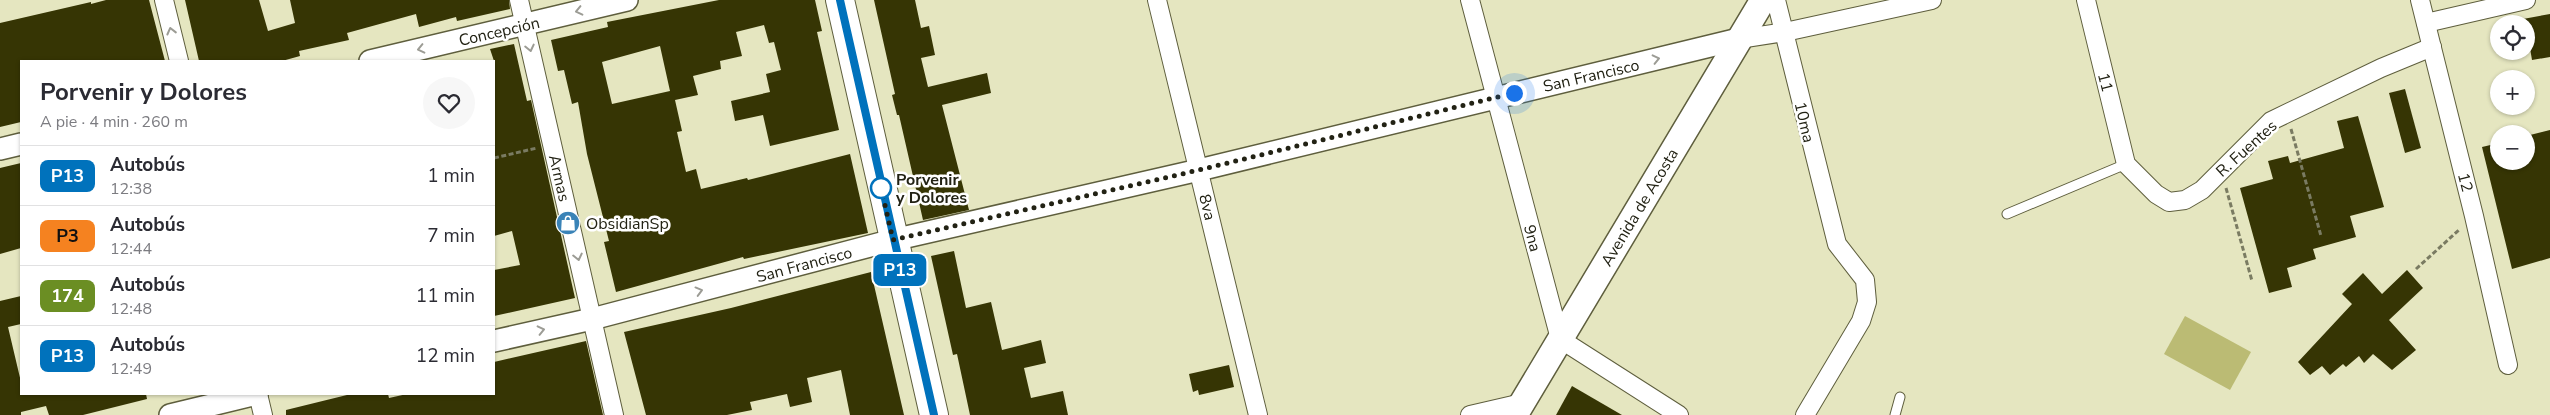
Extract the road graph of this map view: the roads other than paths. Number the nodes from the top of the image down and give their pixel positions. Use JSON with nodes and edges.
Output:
{"nodes":[{"id":1,"x":164,"y":0,"type":"edge"},
{"id":2,"x":520,"y":0,"type":"edge"},
{"id":3,"x":627,"y":0,"type":"edge"},
{"id":4,"x":840,"y":0,"type":"edge"},
{"id":5,"x":1157,"y":0,"type":"edge"},
{"id":6,"x":1470,"y":0,"type":"edge"},
{"id":7,"x":1763,"y":0,"type":"edge"},
{"id":8,"x":1776,"y":0,"type":"edge"},
{"id":9,"x":1932,"y":0,"type":"edge"},
{"id":10,"x":2086,"y":0,"type":"edge"},
{"id":11,"x":2420,"y":0,"type":"edge"},
{"id":12,"x":2526,"y":0,"type":"edge"},
{"id":13,"x":2426,"y":23,"type":"junction"},
{"id":14,"x":524,"y":24,"type":"junction"},
{"id":15,"x":1785,"y":32,"type":"junction"},
{"id":16,"x":1739,"y":39,"type":"junction"},
{"id":17,"x":2432,"y":47,"type":"junction"},
{"id":18,"x":179,"y":60,"type":"edge"},
{"id":19,"x":374,"y":60,"type":"edge"},
{"id":20,"x":1495,"y":98,"type":"junction"},
{"id":21,"x":20,"y":144,"type":"edge"},
{"id":22,"x":0,"y":149,"type":"edge"},
{"id":23,"x":2126,"y":164,"type":"junction"},
{"id":24,"x":1199,"y":170,"type":"junction"},
{"id":25,"x":2008,"y":214,"type":"dead end"},
{"id":26,"x":893,"y":240,"type":"junction"},
{"id":27,"x":592,"y":319,"type":"junction"},
{"id":28,"x":1560,"y":339,"type":"junction"},
{"id":29,"x":495,"y":341,"type":"edge"},
{"id":30,"x":2508,"y":365,"type":"dead end"},
{"id":31,"x":253,"y":395,"type":"edge"},
{"id":32,"x":257,"y":395,"type":"edge"},
{"id":33,"x":1900,"y":397,"type":"dead end"},
{"id":34,"x":1518,"y":409,"type":"edge"},
{"id":35,"x":170,"y":415,"type":"edge"},
{"id":36,"x":263,"y":415,"type":"edge"},
{"id":37,"x":614,"y":415,"type":"edge"},
{"id":38,"x":934,"y":415,"type":"edge"},
{"id":39,"x":1258,"y":415,"type":"edge"},
{"id":40,"x":1470,"y":415,"type":"edge"},
{"id":41,"x":1680,"y":415,"type":"edge"},
{"id":42,"x":1805,"y":415,"type":"edge"},
{"id":43,"x":1895,"y":415,"type":"edge"}],
"edges":[{"from":18,"to":1,"type":"street","one_way":true},
{"from":2,"to":14,"type":"street","name":"Armas"},
{"from":3,"to":14,"type":"street","name":"Concepción","one_way":true},
{"from":4,"to":26,"type":"main road"},
{"from":5,"to":24,"type":"street","name":"8va"},
{"from":6,"to":20,"type":"street","name":"9na"},
{"from":7,"to":16,"type":"main road","name":"Avenida de Acosta"},
{"from":8,"to":15,"type":"street","name":"10ma"},
{"from":9,"to":15,"type":"street","name":"San Francisco"},
{"from":10,"to":23,"type":"street","name":"11"},
{"from":11,"to":13,"type":"street","name":"12"},
{"from":12,"to":13,"type":"street"},
{"from":13,"to":17,"type":"street","name":"12"},
{"from":14,"to":19,"type":"street","name":"Concepción","one_way":true},
{"from":14,"to":27,"type":"street","name":"Armas","one_way":true},
{"from":15,"to":16,"type":"street","name":"San Francisco"},
{"from":15,"to":42,"type":"street","name":"10ma"},
{"from":20,"to":16,"type":"street","name":"San Francisco","one_way":true},
{"from":16,"to":28,"type":"main road","name":"Avenida de Acosta"},
{"from":17,"to":23,"type":"street","name":"R. Fuentes"},
{"from":17,"to":30,"type":"street","name":"12"},
{"from":20,"to":24,"type":"street","name":"San Francisco"},
{"from":20,"to":28,"type":"street","name":"9na"},
{"from":21,"to":22,"type":"street"},
{"from":23,"to":25,"type":"lane"},
{"from":24,"to":26,"type":"street","name":"San Francisco"},
{"from":24,"to":39,"type":"street","name":"8va"},
{"from":27,"to":26,"type":"street","name":"San Francisco","one_way":true},
{"from":26,"to":38,"type":"main road"},
{"from":29,"to":27,"type":"street","name":"San Francisco","one_way":true},
{"from":27,"to":37,"type":"street","name":"Armas"},
{"from":28,"to":34,"type":"main road","name":"Avenida de Acosta"},
{"from":28,"to":41,"type":"street"},
{"from":31,"to":35,"type":"street"},
{"from":32,"to":36,"type":"street"},
{"from":33,"to":43,"type":"lane"},
{"from":34,"to":40,"type":"street"}]}
